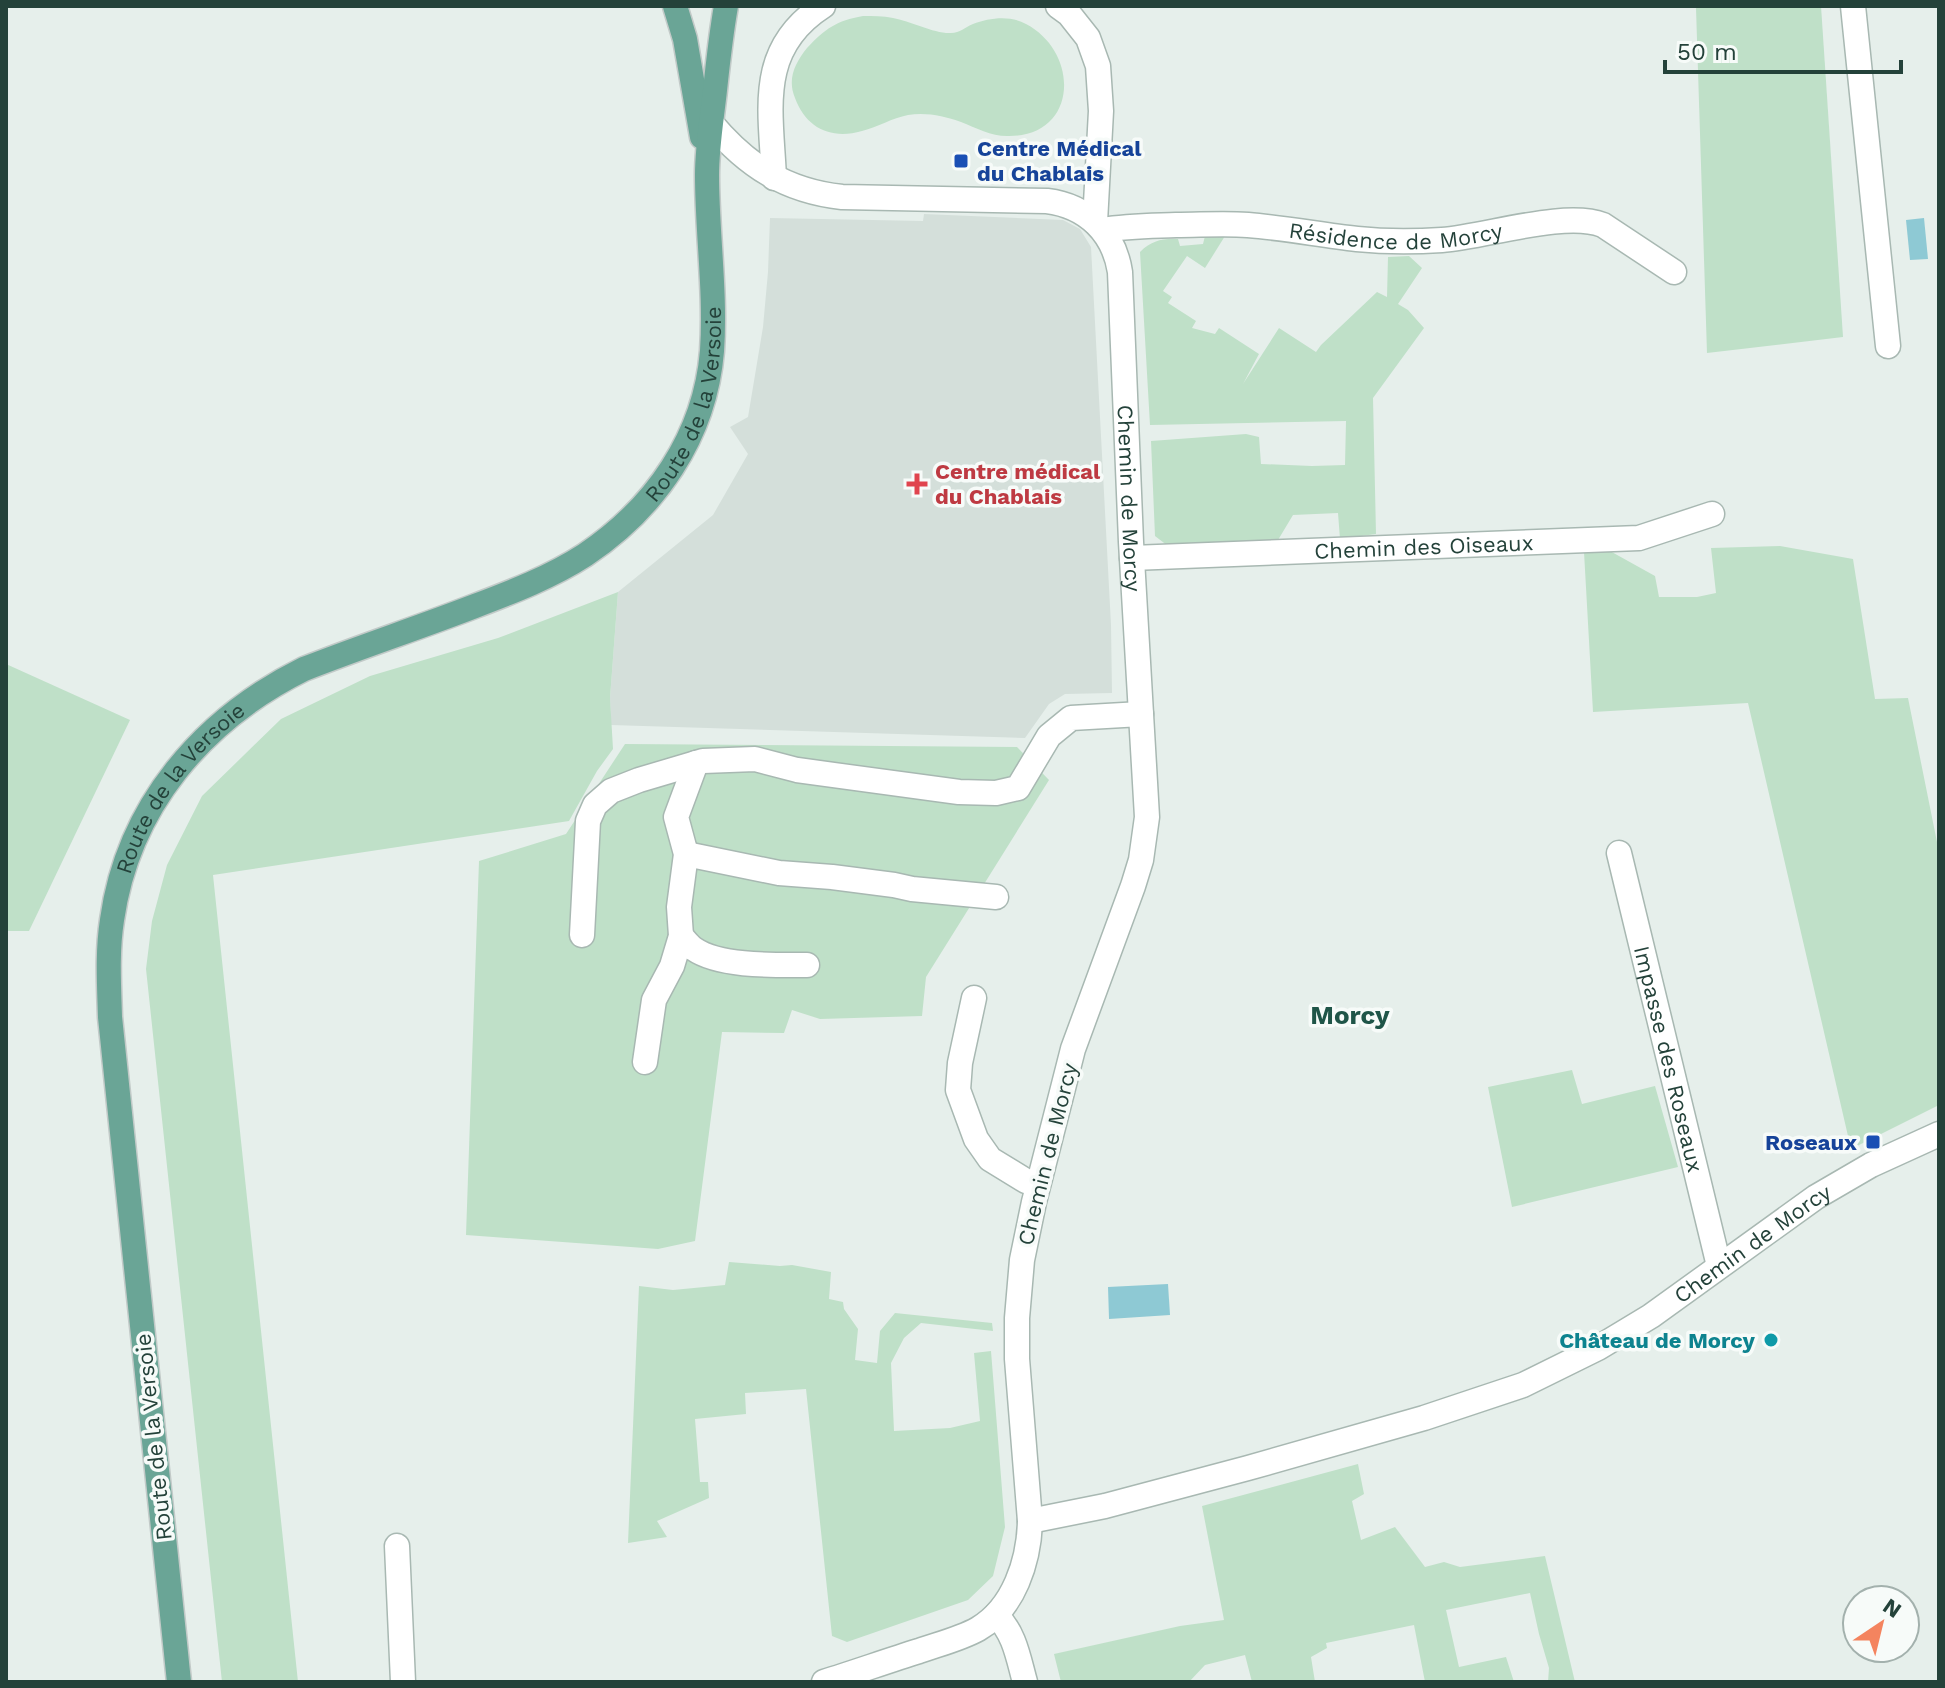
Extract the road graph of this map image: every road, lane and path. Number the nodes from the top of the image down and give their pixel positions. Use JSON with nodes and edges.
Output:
{"nodes":[{"id":1,"x":675,"y":6,"type":"edge"},
{"id":2,"x":726,"y":6,"type":"edge"},
{"id":3,"x":823,"y":6,"type":"edge"},
{"id":4,"x":1058,"y":6,"type":"edge"},
{"id":5,"x":1853,"y":6,"type":"edge"},
{"id":6,"x":711,"y":123,"type":"junction"},
{"id":7,"x":707,"y":163,"type":"junction"},
{"id":8,"x":774,"y":178,"type":"junction"},
{"id":9,"x":1099,"y":226,"type":"junction"},
{"id":10,"x":1674,"y":272,"type":"dead end"},
{"id":11,"x":1888,"y":346,"type":"dead end"},
{"id":12,"x":1712,"y":514,"type":"dead end"},
{"id":13,"x":1132,"y":558,"type":"junction"},
{"id":14,"x":1141,"y":714,"type":"junction"},
{"id":15,"x":696,"y":763,"type":"junction"},
{"id":16,"x":1619,"y":853,"type":"dead end"},
{"id":17,"x":686,"y":854,"type":"junction"},
{"id":18,"x":996,"y":897,"type":"dead end"},
{"id":19,"x":582,"y":935,"type":"dead end"},
{"id":20,"x":681,"y":936,"type":"junction"},
{"id":21,"x":807,"y":965,"type":"dead end"},
{"id":22,"x":974,"y":998,"type":"dead end"},
{"id":23,"x":645,"y":1062,"type":"dead end"},
{"id":24,"x":1939,"y":1134,"type":"edge"},
{"id":25,"x":1038,"y":1184,"type":"junction"},
{"id":26,"x":1719,"y":1266,"type":"junction"},
{"id":27,"x":1030,"y":1521,"type":"junction"},
{"id":28,"x":397,"y":1546,"type":"dead end"},
{"id":29,"x":996,"y":1615,"type":"junction"},
{"id":30,"x":179,"y":1682,"type":"edge"},
{"id":31,"x":403,"y":1682,"type":"edge"},
{"id":32,"x":824,"y":1682,"type":"edge"},
{"id":33,"x":1025,"y":1682,"type":"edge"}],
"edges":[{"from":1,"to":7,"type":"main road","name":"Route de la Versoie"},
{"from":2,"to":6,"type":"main road","name":"Route de la Versoie"},
{"from":3,"to":8,"type":"street"},
{"from":4,"to":9,"type":"street"},
{"from":5,"to":11,"type":"street"},
{"from":6,"to":7,"type":"main road","name":"Route de la Versoie"},
{"from":6,"to":8,"type":"street"},
{"from":7,"to":30,"type":"main road","name":"Route de la Versoie"},
{"from":8,"to":9,"type":"street"},
{"from":9,"to":10,"type":"street","name":"Résidence de Morcy"},
{"from":9,"to":13,"type":"street","name":"Chemin de Morcy"},
{"from":12,"to":13,"type":"street","name":"Chemin des Oiseaux"},
{"from":13,"to":14,"type":"street","name":"Chemin de Morcy"},
{"from":14,"to":15,"type":"street"},
{"from":14,"to":25,"type":"street","name":"Chemin de Morcy"},
{"from":15,"to":17,"type":"street"},
{"from":15,"to":19,"type":"street"},
{"from":16,"to":26,"type":"street","name":"Impasse des Roseaux"},
{"from":17,"to":18,"type":"street"},
{"from":17,"to":20,"type":"street"},
{"from":20,"to":21,"type":"street"},
{"from":20,"to":23,"type":"street"},
{"from":22,"to":25,"type":"street"},
{"from":24,"to":26,"type":"street","name":"Chemin de Morcy"},
{"from":25,"to":27,"type":"street","name":"Chemin de Morcy"},
{"from":26,"to":27,"type":"street","name":"Chemin de Morcy"},
{"from":27,"to":29,"type":"street"},
{"from":28,"to":31,"type":"street"},
{"from":29,"to":32,"type":"street"},
{"from":29,"to":33,"type":"street"}]}
